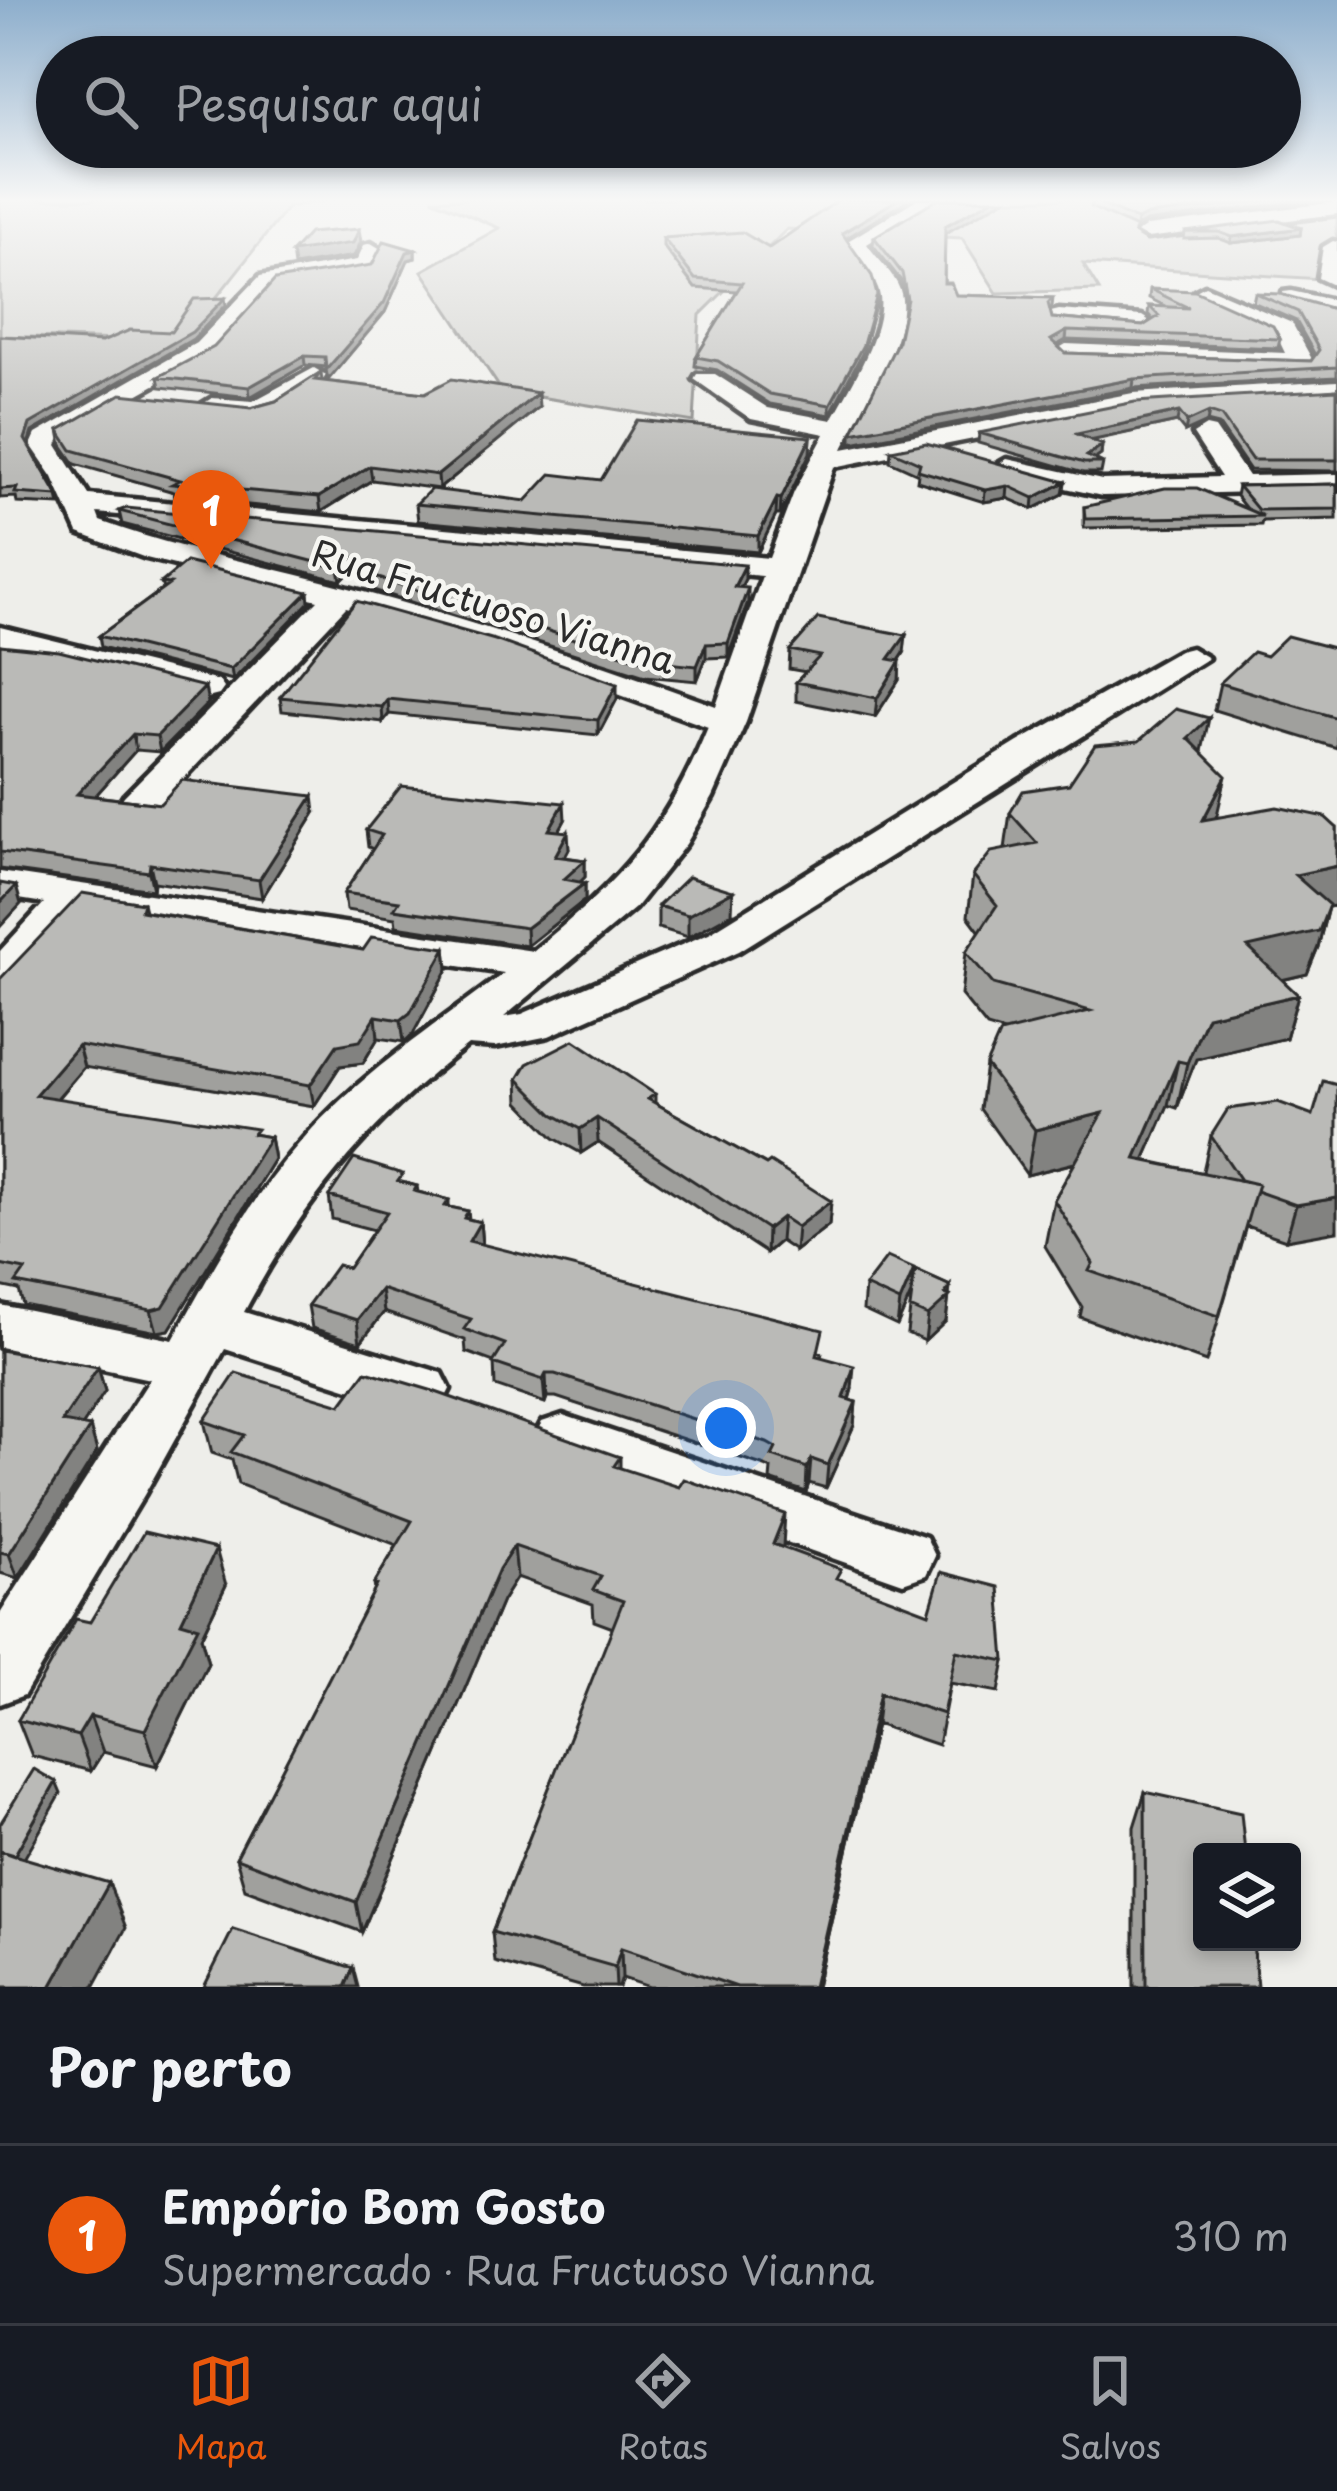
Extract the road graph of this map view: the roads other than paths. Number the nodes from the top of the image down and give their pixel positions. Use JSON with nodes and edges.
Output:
{"nodes":[{"id":1,"x":258,"y":292,"type":"edge"},
{"id":2,"x":889,"y":292,"type":"edge"},
{"id":3,"x":1205,"y":292,"type":"edge"},
{"id":4,"x":1291,"y":297,"type":"edge"},
{"id":5,"x":1337,"y":308,"type":"edge"},
{"id":6,"x":1142,"y":323,"type":"edge"},
{"id":7,"x":1066,"y":351,"type":"junction"},
{"id":8,"x":314,"y":375,"type":"edge"},
{"id":9,"x":706,"y":379,"type":"dead end"},
{"id":10,"x":1337,"y":388,"type":"edge"},
{"id":11,"x":120,"y":394,"type":"junction"},
{"id":12,"x":1030,"y":418,"type":"junction"},
{"id":13,"x":1206,"y":434,"type":"dead end"},
{"id":14,"x":923,"y":440,"type":"junction"},
{"id":15,"x":833,"y":445,"type":"junction"},
{"id":16,"x":1337,"y":482,"type":"edge"},
{"id":17,"x":1240,"y":484,"type":"junction"},
{"id":18,"x":80,"y":503,"type":"junction"},
{"id":19,"x":783,"y":569,"type":"junction"},
{"id":20,"x":340,"y":595,"type":"junction"},
{"id":21,"x":4,"y":642,"type":"edge"},
{"id":22,"x":1191,"y":658,"type":"dead end"},
{"id":23,"x":242,"y":697,"type":"junction"},
{"id":24,"x":728,"y":722,"type":"junction"},
{"id":25,"x":138,"y":804,"type":"edge"},
{"id":26,"x":0,"y":884,"type":"edge"},
{"id":27,"x":75,"y":895,"type":"junction"},
{"id":28,"x":544,"y":966,"type":"junction"},
{"id":29,"x":0,"y":977,"type":"edge"},
{"id":30,"x":458,"y":1030,"type":"junction"},
{"id":31,"x":0,"y":1326,"type":"edge"},
{"id":32,"x":200,"y":1344,"type":"junction"},
{"id":33,"x":903,"y":1556,"type":"dead end"},
{"id":34,"x":0,"y":1673,"type":"edge"}],
"edges":[{"from":1,"to":11,"type":"street","name":"Rua Fructuoso Vianna"},
{"from":2,"to":15,"type":"street"},
{"from":3,"to":7,"type":"street"},
{"from":4,"to":5,"type":"street"},
{"from":6,"to":7,"type":"street"},
{"from":7,"to":12,"type":"street"},
{"from":8,"to":11,"type":"street"},
{"from":9,"to":15,"type":"street"},
{"from":10,"to":12,"type":"street"},
{"from":11,"to":18,"type":"street","name":"Rua Fructuoso Vianna"},
{"from":12,"to":14,"type":"street"},
{"from":13,"to":17,"type":"street"},
{"from":14,"to":15,"type":"street"},
{"from":14,"to":17,"type":"street"},
{"from":15,"to":19,"type":"street"},
{"from":16,"to":17,"type":"street"},
{"from":18,"to":19,"type":"street"},
{"from":18,"to":20,"type":"street","name":"Rua Fructuoso Vianna"},
{"from":19,"to":24,"type":"street"},
{"from":20,"to":23,"type":"street"},
{"from":20,"to":24,"type":"street","name":"Rua Fructuoso Vianna"},
{"from":21,"to":23,"type":"street"},
{"from":22,"to":30,"type":"street"},
{"from":23,"to":25,"type":"street"},
{"from":24,"to":28,"type":"street"},
{"from":26,"to":27,"type":"street"},
{"from":27,"to":28,"type":"street"},
{"from":27,"to":29,"type":"street"},
{"from":28,"to":30,"type":"street"},
{"from":30,"to":32,"type":"street"},
{"from":31,"to":32,"type":"street"},
{"from":32,"to":33,"type":"street"},
{"from":32,"to":34,"type":"street"}]}
